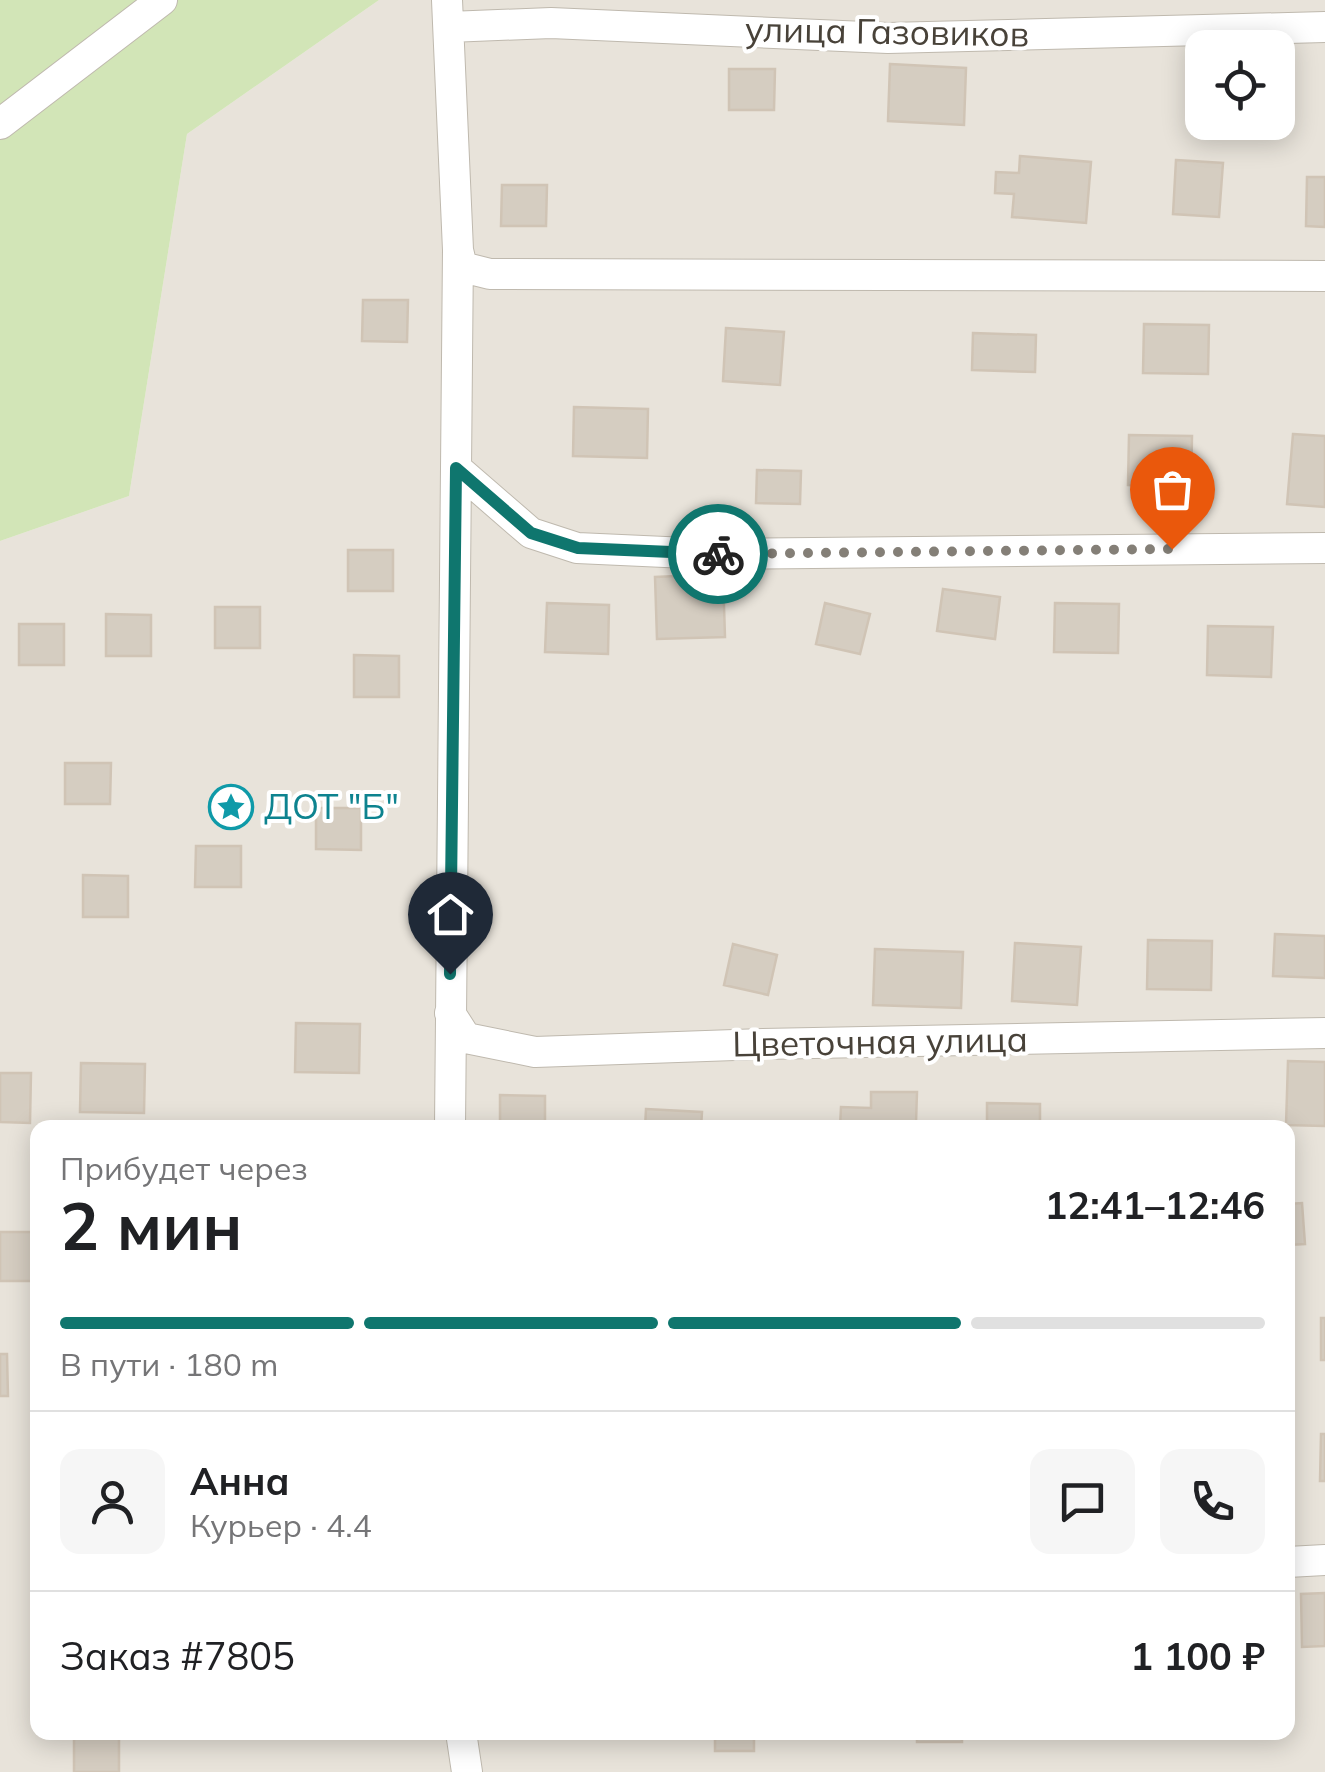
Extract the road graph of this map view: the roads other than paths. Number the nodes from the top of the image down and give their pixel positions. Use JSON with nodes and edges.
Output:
{"nodes":[{"id":1,"x":162,"y":0,"type":"edge"},
{"id":2,"x":448,"y":14,"type":"edge"},
{"id":3,"x":1325,"y":27,"type":"edge"},
{"id":4,"x":0,"y":124,"type":"edge"},
{"id":5,"x":458,"y":250,"type":"junction"},
{"id":6,"x":1325,"y":276,"type":"edge"},
{"id":7,"x":456,"y":468,"type":"junction"},
{"id":8,"x":1325,"y":548,"type":"edge"},
{"id":9,"x":450,"y":1013,"type":"junction"},
{"id":10,"x":1325,"y":1033,"type":"edge"},
{"id":11,"x":450,"y":1120,"type":"edge"},
{"id":12,"x":1325,"y":1560,"type":"edge"},
{"id":13,"x":1295,"y":1562,"type":"edge"},
{"id":14,"x":462,"y":1740,"type":"edge"},
{"id":15,"x":467,"y":1772,"type":"edge"}],
"edges":[{"from":1,"to":4,"type":"street"},
{"from":2,"to":3,"type":"street","name":"улица Газовиков"},
{"from":2,"to":5,"type":"street"},
{"from":5,"to":6,"type":"street"},
{"from":5,"to":7,"type":"street"},
{"from":7,"to":8,"type":"street"},
{"from":7,"to":9,"type":"street"},
{"from":9,"to":10,"type":"street","name":"Цветочная улица"},
{"from":9,"to":11,"type":"street"},
{"from":12,"to":13,"type":"street"},
{"from":14,"to":15,"type":"street"}]}
